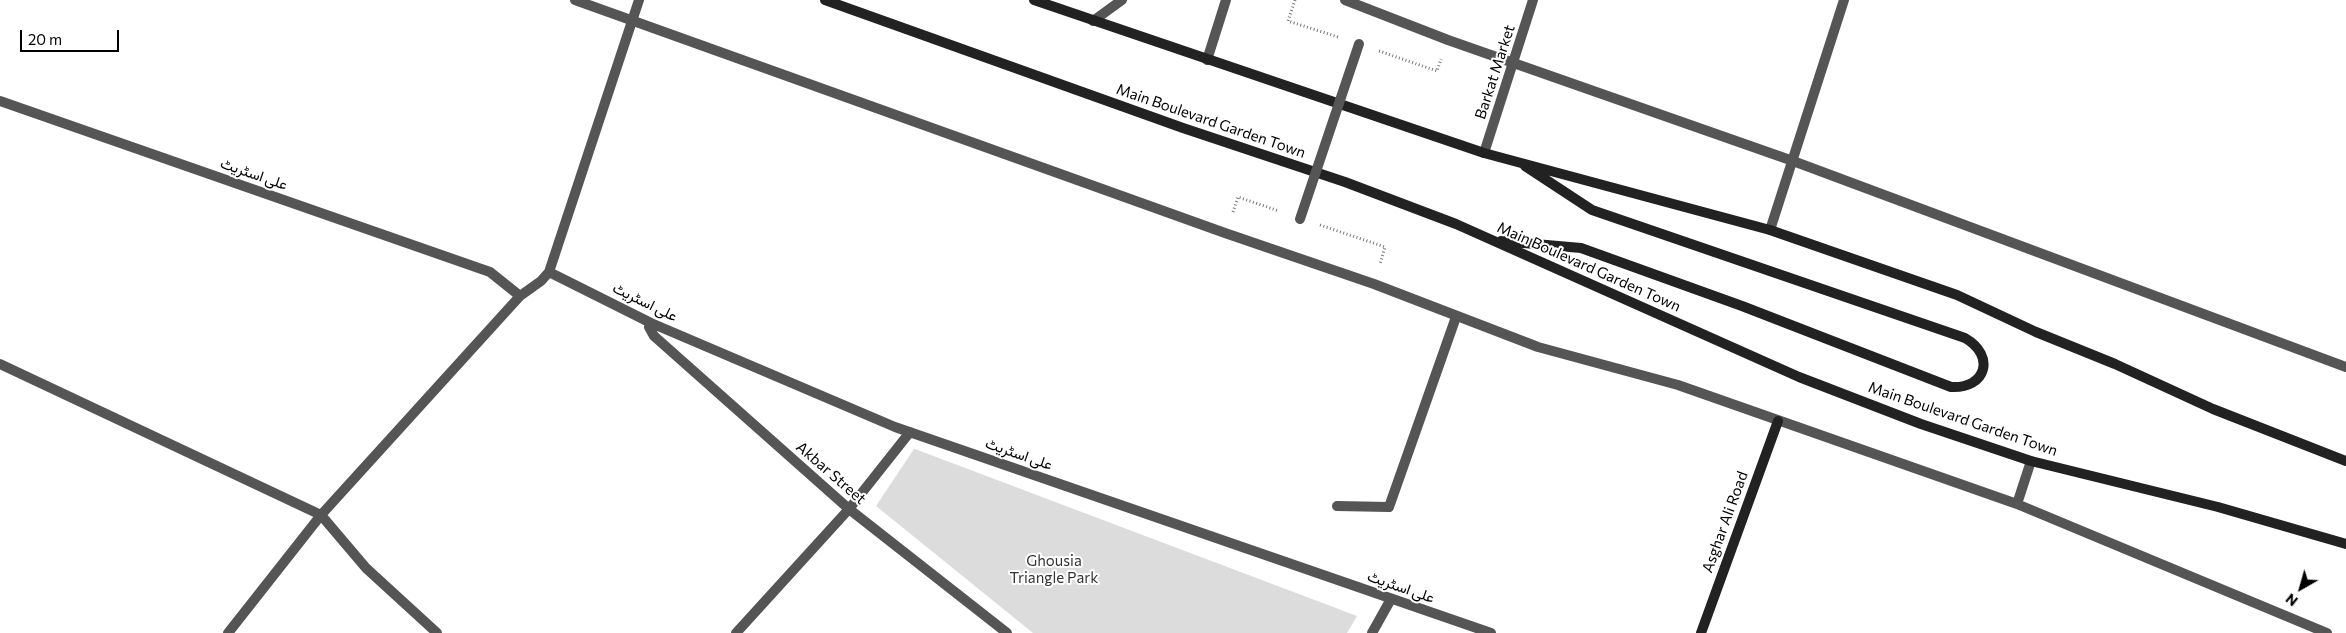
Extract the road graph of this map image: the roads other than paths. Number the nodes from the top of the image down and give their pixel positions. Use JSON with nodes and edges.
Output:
{"nodes":[{"id":1,"x":575,"y":0,"type":"edge"},
{"id":2,"x":640,"y":0,"type":"edge"},
{"id":3,"x":825,"y":0,"type":"edge"},
{"id":4,"x":1034,"y":0,"type":"edge"},
{"id":5,"x":1122,"y":0,"type":"edge"},
{"id":6,"x":1226,"y":0,"type":"edge"},
{"id":7,"x":1345,"y":0,"type":"edge"},
{"id":8,"x":1533,"y":0,"type":"edge"},
{"id":9,"x":1844,"y":0,"type":"edge"},
{"id":10,"x":1094,"y":20,"type":"junction"},
{"id":11,"x":633,"y":21,"type":"junction"},
{"id":12,"x":1359,"y":44,"type":"road end"},
{"id":13,"x":1207,"y":60,"type":"junction"},
{"id":14,"x":1515,"y":62,"type":"junction"},
{"id":15,"x":0,"y":101,"type":"edge"},
{"id":16,"x":1484,"y":153,"type":"junction"},
{"id":17,"x":1518,"y":161,"type":"junction"},
{"id":18,"x":1793,"y":161,"type":"junction"},
{"id":19,"x":1300,"y":218,"type":"road end"},
{"id":20,"x":1770,"y":230,"type":"junction"},
{"id":21,"x":1492,"y":241,"type":"junction"},
{"id":22,"x":549,"y":272,"type":"junction"},
{"id":23,"x":520,"y":296,"type":"junction"},
{"id":24,"x":1456,"y":317,"type":"junction"},
{"id":25,"x":651,"y":323,"type":"junction"},
{"id":26,"x":0,"y":364,"type":"edge"},
{"id":27,"x":2346,"y":367,"type":"edge"},
{"id":28,"x":1778,"y":421,"type":"junction"},
{"id":29,"x":910,"y":432,"type":"junction"},
{"id":30,"x":2031,"y":460,"type":"junction"},
{"id":31,"x":2346,"y":461,"type":"edge"},
{"id":32,"x":2017,"y":504,"type":"junction"},
{"id":33,"x":1337,"y":506,"type":"dead end"},
{"id":34,"x":849,"y":509,"type":"junction"},
{"id":35,"x":321,"y":515,"type":"junction"},
{"id":36,"x":2346,"y":544,"type":"edge"},
{"id":37,"x":1391,"y":599,"type":"junction"},
{"id":38,"x":228,"y":633,"type":"edge"},
{"id":39,"x":437,"y":633,"type":"edge"},
{"id":40,"x":736,"y":633,"type":"edge"},
{"id":41,"x":1007,"y":633,"type":"edge"},
{"id":42,"x":1372,"y":633,"type":"edge"},
{"id":43,"x":1491,"y":633,"type":"edge"},
{"id":44,"x":1701,"y":633,"type":"edge"},
{"id":45,"x":2327,"y":633,"type":"edge"}],
"edges":[{"from":1,"to":11,"type":"street"},
{"from":2,"to":11,"type":"street"},
{"from":3,"to":21,"type":"main road","name":"Main Boulevard Garden Town"},
{"from":4,"to":10,"type":"main road"},
{"from":5,"to":10,"type":"street"},
{"from":6,"to":13,"type":"street"},
{"from":7,"to":14,"type":"street"},
{"from":8,"to":14,"type":"street","name":"Barkat Market"},
{"from":9,"to":18,"type":"street"},
{"from":10,"to":13,"type":"main road"},
{"from":11,"to":22,"type":"street"},
{"from":11,"to":24,"type":"street"},
{"from":12,"to":19,"type":"street","bridge":true},
{"from":13,"to":16,"type":"main road"},
{"from":14,"to":16,"type":"street","name":"Barkat Market"},
{"from":14,"to":18,"type":"street"},
{"from":15,"to":23,"type":"street","name":"علی اسٹریٹ"},
{"from":16,"to":17,"type":"main road"},
{"from":17,"to":20,"type":"main road"},
{"from":17,"to":21,"type":"main road"},
{"from":18,"to":20,"type":"street"},
{"from":18,"to":27,"type":"street"},
{"from":20,"to":31,"type":"main road"},
{"from":21,"to":30,"type":"main road","name":"Main Boulevard Garden Town"},
{"from":22,"to":23,"type":"street"},
{"from":22,"to":25,"type":"street","name":"علی اسٹریٹ"},
{"from":23,"to":35,"type":"street"},
{"from":24,"to":28,"type":"street"},
{"from":24,"to":33,"type":"street"},
{"from":25,"to":29,"type":"street","name":"علی اسٹریٹ"},
{"from":25,"to":34,"type":"street","name":"Akbar Street"},
{"from":26,"to":35,"type":"street"},
{"from":28,"to":32,"type":"street"},
{"from":28,"to":44,"type":"main road","name":"Asghar Ali Road"},
{"from":29,"to":34,"type":"street"},
{"from":29,"to":37,"type":"street","name":"علی اسٹریٹ"},
{"from":30,"to":32,"type":"street"},
{"from":30,"to":36,"type":"main road","name":"Main Boulevard Garden Town"},
{"from":32,"to":45,"type":"street"},
{"from":34,"to":40,"type":"street"},
{"from":34,"to":41,"type":"street","name":"Akbar Street"},
{"from":35,"to":38,"type":"street"},
{"from":35,"to":39,"type":"street"},
{"from":37,"to":42,"type":"street"},
{"from":37,"to":43,"type":"street","name":"علی اسٹریٹ"}]}
